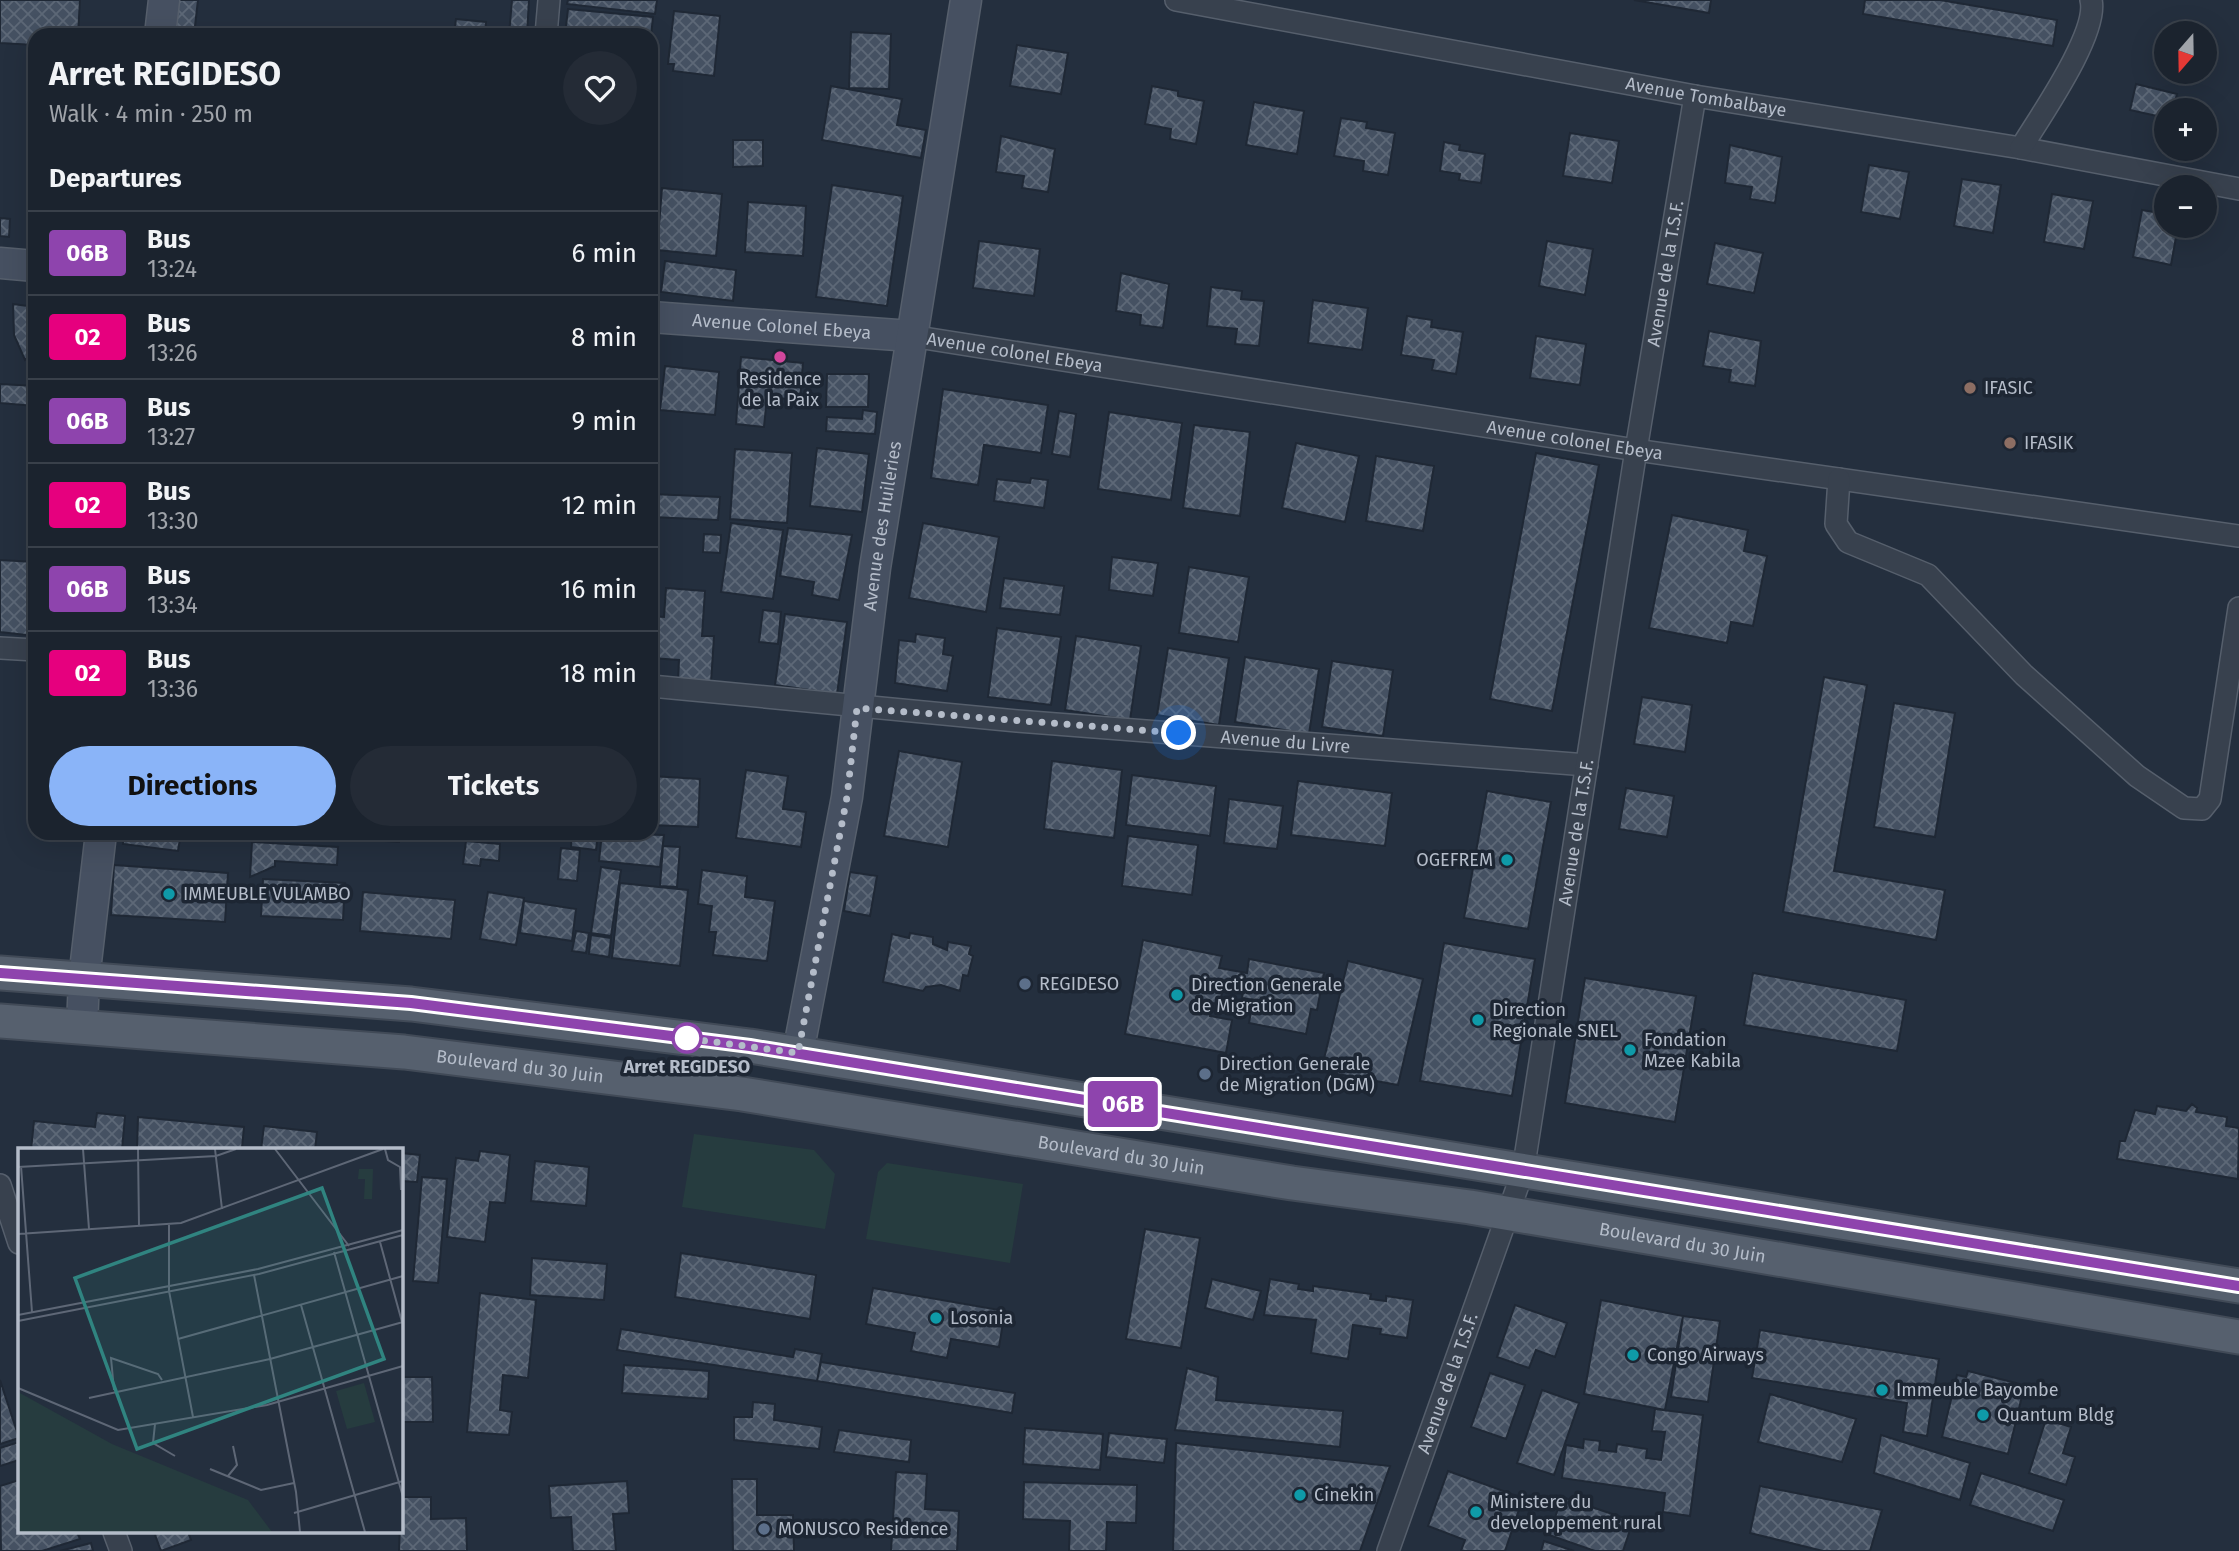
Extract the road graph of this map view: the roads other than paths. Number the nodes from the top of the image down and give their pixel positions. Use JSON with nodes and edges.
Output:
{"nodes":[{"id":1,"x":164,"y":0,"type":"edge"},
{"id":2,"x":549,"y":0,"type":"edge"},
{"id":3,"x":966,"y":0,"type":"edge"},
{"id":4,"x":1176,"y":0,"type":"edge"},
{"id":5,"x":2091,"y":0,"type":"edge"},
{"id":6,"x":161,"y":28,"type":"edge"},
{"id":7,"x":547,"y":28,"type":"edge"},
{"id":8,"x":1695,"y":96,"type":"junction"},
{"id":9,"x":2021,"y":148,"type":"junction"},
{"id":10,"x":2239,"y":189,"type":"edge"},
{"id":11,"x":0,"y":263,"type":"edge"},
{"id":12,"x":28,"y":265,"type":"edge"},
{"id":13,"x":658,"y":318,"type":"edge"},
{"id":14,"x":911,"y":336,"type":"junction"},
{"id":15,"x":1636,"y":450,"type":"junction"},
{"id":16,"x":1839,"y":479,"type":"junction"},
{"id":17,"x":2239,"y":536,"type":"edge"},
{"id":18,"x":2239,"y":608,"type":"edge"},
{"id":19,"x":0,"y":648,"type":"edge"},
{"id":20,"x":28,"y":650,"type":"edge"},
{"id":21,"x":658,"y":687,"type":"edge"},
{"id":22,"x":857,"y":708,"type":"junction"},
{"id":23,"x":1587,"y":765,"type":"junction"},
{"id":24,"x":100,"y":840,"type":"edge"},
{"id":25,"x":0,"y":973,"type":"edge"},
{"id":26,"x":84,"y":979,"type":"junction"},
{"id":27,"x":0,"y":1021,"type":"edge"},
{"id":28,"x":82,"y":1027,"type":"junction"},
{"id":29,"x":798,"y":1053,"type":"junction"},
{"id":30,"x":1522,"y":1171,"type":"junction"},
{"id":31,"x":0,"y":1185,"type":"edge"},
{"id":32,"x":1507,"y":1214,"type":"junction"},
{"id":33,"x":18,"y":1240,"type":"edge"},
{"id":34,"x":2239,"y":1286,"type":"edge"},
{"id":35,"x":2239,"y":1338,"type":"edge"},
{"id":36,"x":115,"y":1534,"type":"edge"},
{"id":37,"x":121,"y":1551,"type":"edge"},
{"id":38,"x":1388,"y":1551,"type":"edge"}],
"edges":[{"from":1,"to":6,"type":"main road"},
{"from":2,"to":7,"type":"street"},
{"from":3,"to":14,"type":"main road","name":"Avenue des Huileries"},
{"from":4,"to":8,"type":"street","name":"Avenue Tombalbaye"},
{"from":5,"to":9,"type":"street"},
{"from":8,"to":9,"type":"street","name":"Avenue Tombalbaye"},
{"from":8,"to":15,"type":"street","name":"Avenue de la T.S.F."},
{"from":9,"to":10,"type":"street","name":"Avenue Tombalbaye"},
{"from":11,"to":12,"type":"main road"},
{"from":13,"to":14,"type":"main road","name":"Avenue Colonel Ebeya"},
{"from":14,"to":15,"type":"street","name":"Avenue colonel Ebeya"},
{"from":14,"to":22,"type":"main road","name":"Avenue des Huileries"},
{"from":15,"to":16,"type":"street","name":"Avenue colonel Ebeya"},
{"from":15,"to":23,"type":"street","name":"Avenue de la T.S.F."},
{"from":16,"to":17,"type":"street","name":"Avenue colonel Ebeya"},
{"from":16,"to":18,"type":"street"},
{"from":19,"to":20,"type":"street"},
{"from":21,"to":22,"type":"street","name":"Avenue du Livre"},
{"from":22,"to":23,"type":"street","name":"Avenue du Livre"},
{"from":22,"to":29,"type":"main road","name":"Avenue des Huileries"},
{"from":23,"to":30,"type":"street","name":"Avenue de la T.S.F."},
{"from":24,"to":26,"type":"main road"},
{"from":25,"to":26,"type":"main road"},
{"from":26,"to":28,"type":"main road"},
{"from":26,"to":29,"type":"main road"},
{"from":27,"to":28,"type":"main road","name":"Boulevard du 30 Juin"},
{"from":28,"to":32,"type":"main road","name":"Boulevard du 30 Juin"},
{"from":29,"to":30,"type":"main road"},
{"from":30,"to":32,"type":"street","name":"Avenue de la T.S.F."},
{"from":30,"to":34,"type":"main road"},
{"from":31,"to":33,"type":"street"},
{"from":32,"to":35,"type":"main road","name":"Boulevard du 30 Juin"},
{"from":32,"to":38,"type":"street","name":"Avenue de la T.S.F."},
{"from":36,"to":37,"type":"street"}]}
